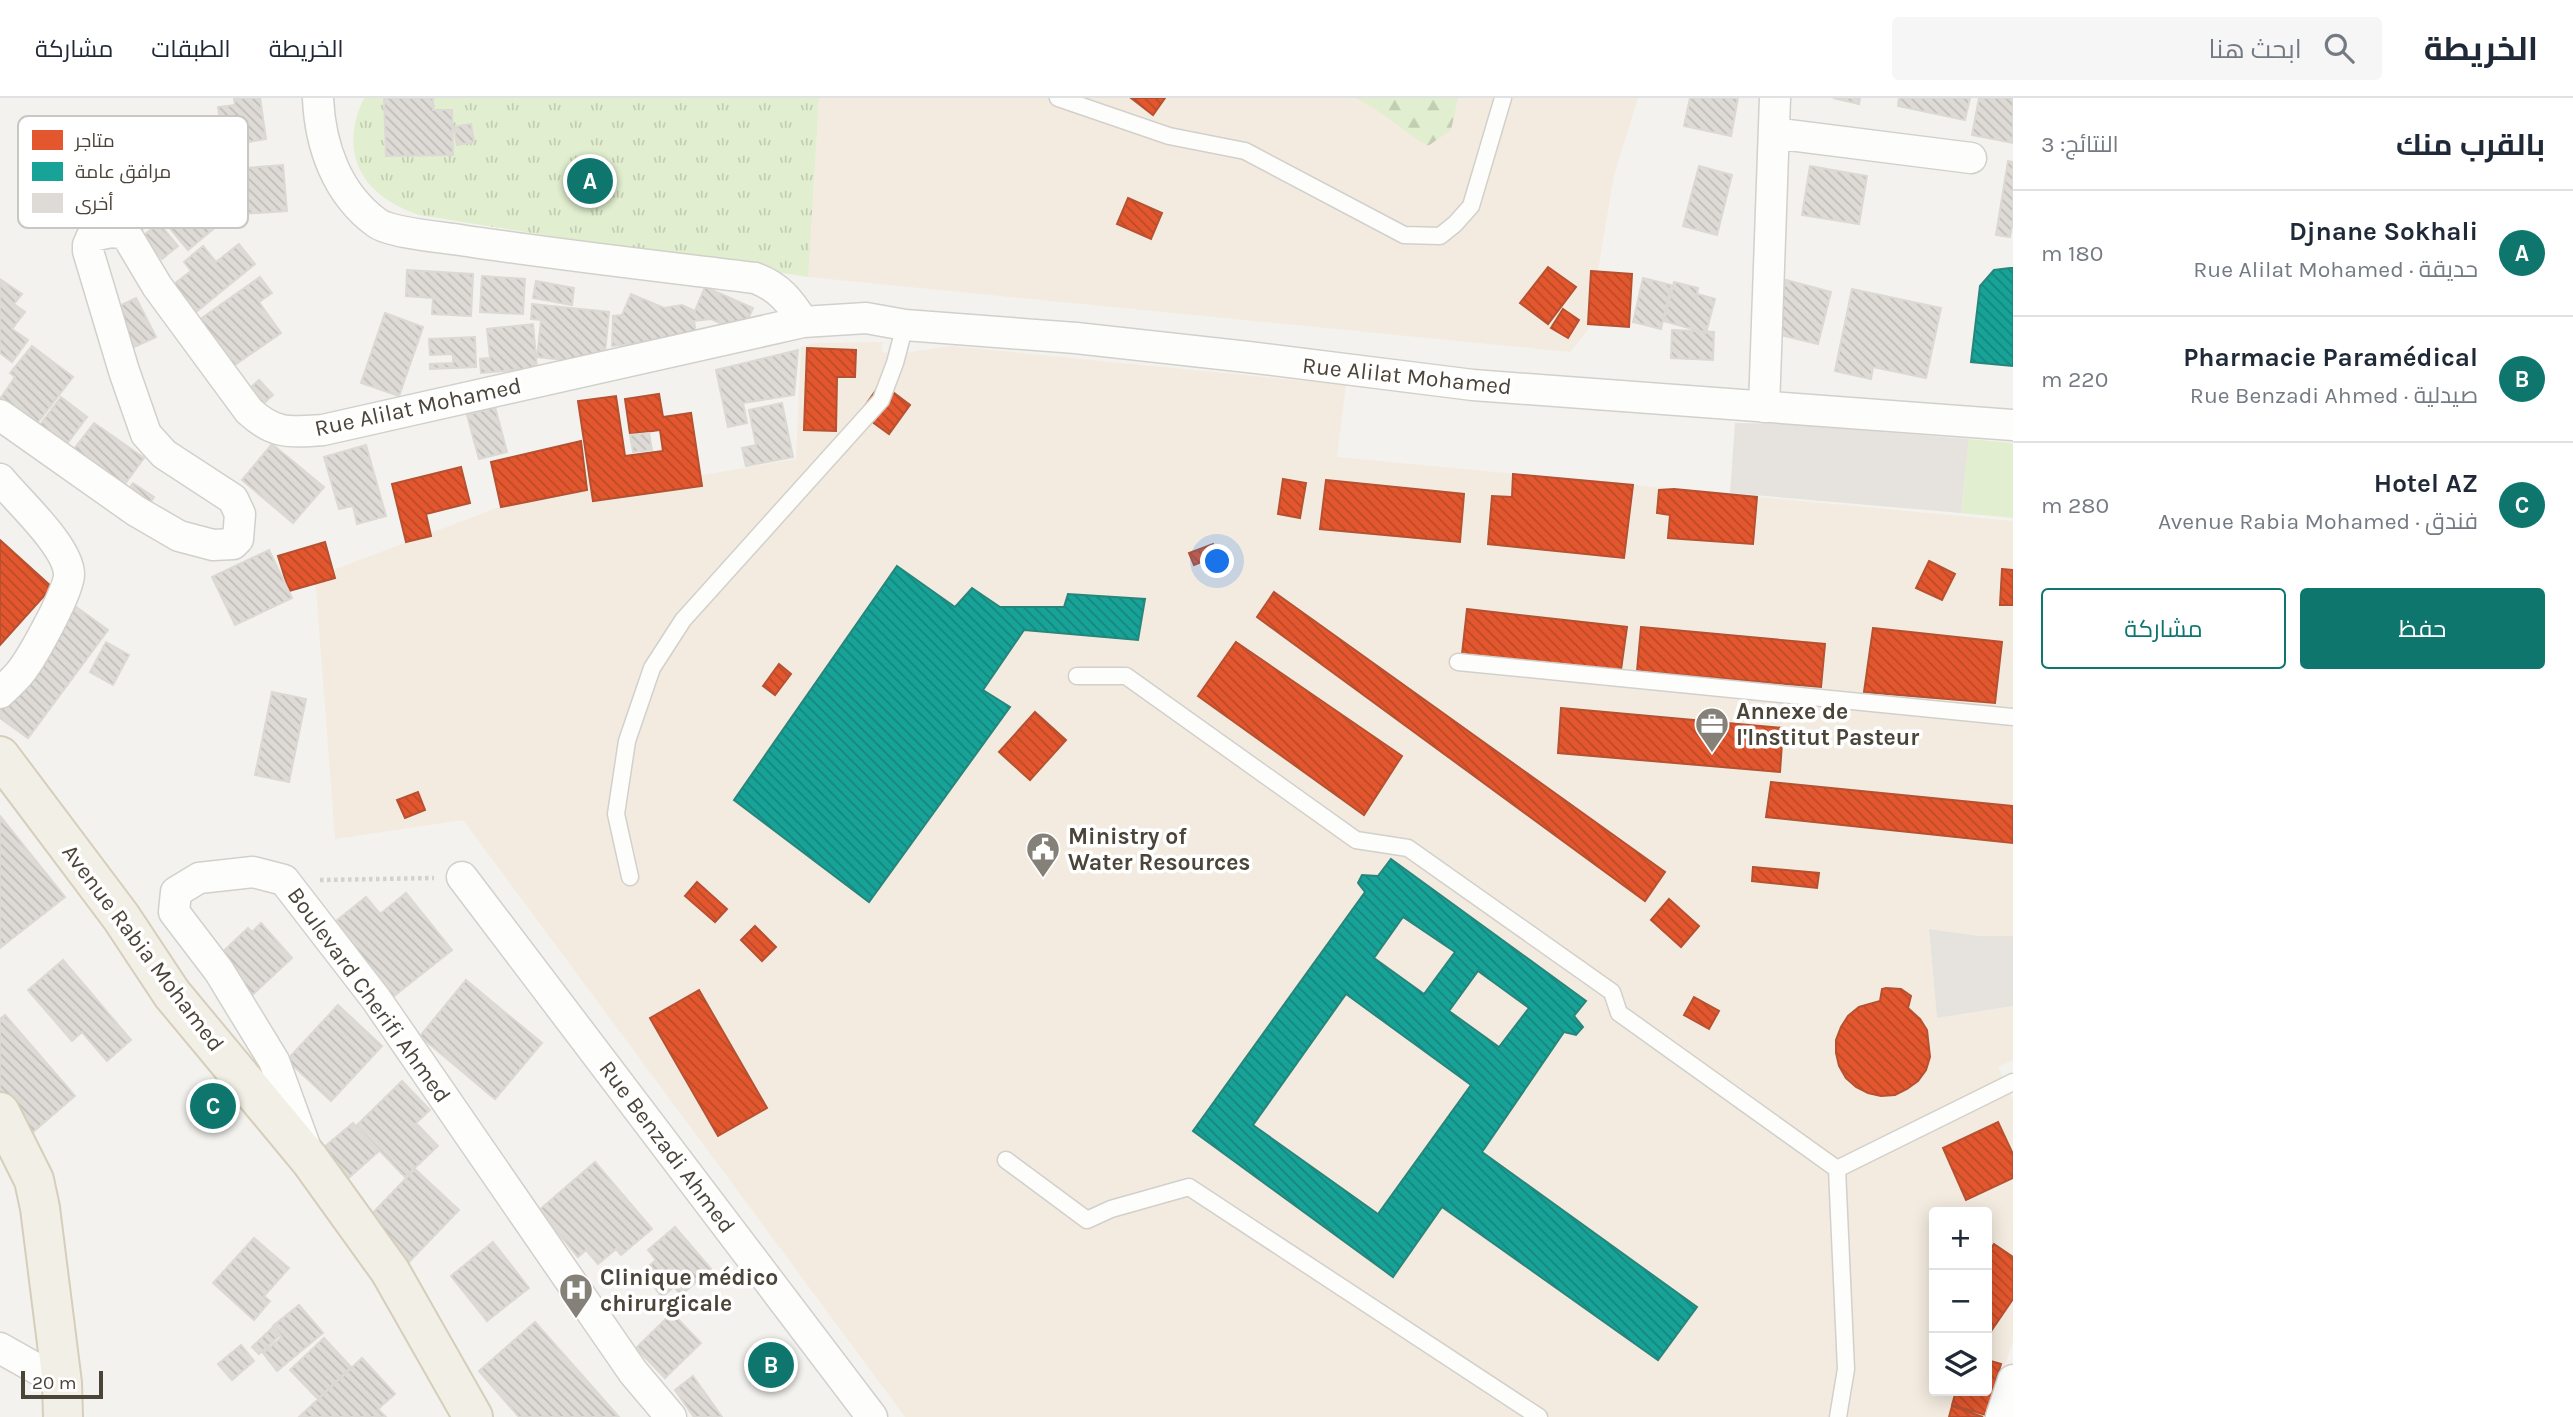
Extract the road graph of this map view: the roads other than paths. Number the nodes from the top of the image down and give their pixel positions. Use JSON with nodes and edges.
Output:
{"nodes":[{"id":1,"x":1058,"y":98,"type":"edge"},
{"id":2,"x":1503,"y":98,"type":"edge"},
{"id":3,"x":1775,"y":98,"type":"edge"},
{"id":4,"x":321,"y":102,"type":"edge"},
{"id":5,"x":1774,"y":133,"type":"junction"},
{"id":6,"x":1971,"y":158,"type":"dead end"},
{"id":7,"x":803,"y":322,"type":"junction"},
{"id":8,"x":905,"y":325,"type":"junction"},
{"id":9,"x":1764,"y":407,"type":"junction"},
{"id":10,"x":0,"y":415,"type":"edge"},
{"id":11,"x":2013,"y":425,"type":"edge"},
{"id":12,"x":0,"y":479,"type":"edge"},
{"id":13,"x":1458,"y":662,"type":"dead end"},
{"id":14,"x":1077,"y":676,"type":"dead end"},
{"id":15,"x":0,"y":693,"type":"edge"},
{"id":16,"x":2013,"y":718,"type":"edge"},
{"id":17,"x":7,"y":778,"type":"edge"},
{"id":18,"x":462,"y":877,"type":"road end"},
{"id":19,"x":631,"y":877,"type":"dead end"},
{"id":20,"x":2013,"y":1082,"type":"edge"},
{"id":21,"x":0,"y":1112,"type":"edge"},
{"id":22,"x":310,"y":1160,"type":"junction"},
{"id":23,"x":1006,"y":1160,"type":"dead end"},
{"id":24,"x":1837,"y":1169,"type":"junction"},
{"id":25,"x":0,"y":1348,"type":"edge"},
{"id":26,"x":2013,"y":1380,"type":"edge"},
{"id":27,"x":63,"y":1400,"type":"edge"},
{"id":28,"x":473,"y":1417,"type":"edge"},
{"id":29,"x":671,"y":1417,"type":"edge"},
{"id":30,"x":872,"y":1417,"type":"edge"},
{"id":31,"x":1539,"y":1417,"type":"edge"},
{"id":32,"x":1838,"y":1417,"type":"edge"},
{"id":33,"x":2001,"y":1417,"type":"edge"}],
"edges":[{"from":1,"to":2,"type":"lane"},
{"from":3,"to":5,"type":"street"},
{"from":4,"to":7,"type":"street"},
{"from":5,"to":6,"type":"street"},
{"from":5,"to":9,"type":"street"},
{"from":7,"to":8,"type":"street","name":"Rue Alilat Mohamed"},
{"from":7,"to":10,"type":"street","name":"Rue Alilat Mohamed"},
{"from":8,"to":9,"type":"street","name":"Rue Alilat Mohamed"},
{"from":8,"to":19,"type":"lane"},
{"from":9,"to":11,"type":"street","name":"Rue Alilat Mohamed"},
{"from":12,"to":15,"type":"street"},
{"from":13,"to":16,"type":"lane"},
{"from":14,"to":24,"type":"lane"},
{"from":17,"to":22,"type":"main road","name":"Avenue Rabia Mohamed"},
{"from":18,"to":30,"type":"street","name":"Rue Benzadi Ahmed"},
{"from":20,"to":24,"type":"lane"},
{"from":21,"to":27,"type":"main road"},
{"from":22,"to":28,"type":"main road","name":"Avenue Rabia Mohamed"},
{"from":22,"to":29,"type":"street","name":"Boulevard Cherifi Ahmed"},
{"from":23,"to":31,"type":"lane"},
{"from":24,"to":32,"type":"lane"},
{"from":25,"to":27,"type":"street"},
{"from":26,"to":33,"type":"street"}]}
